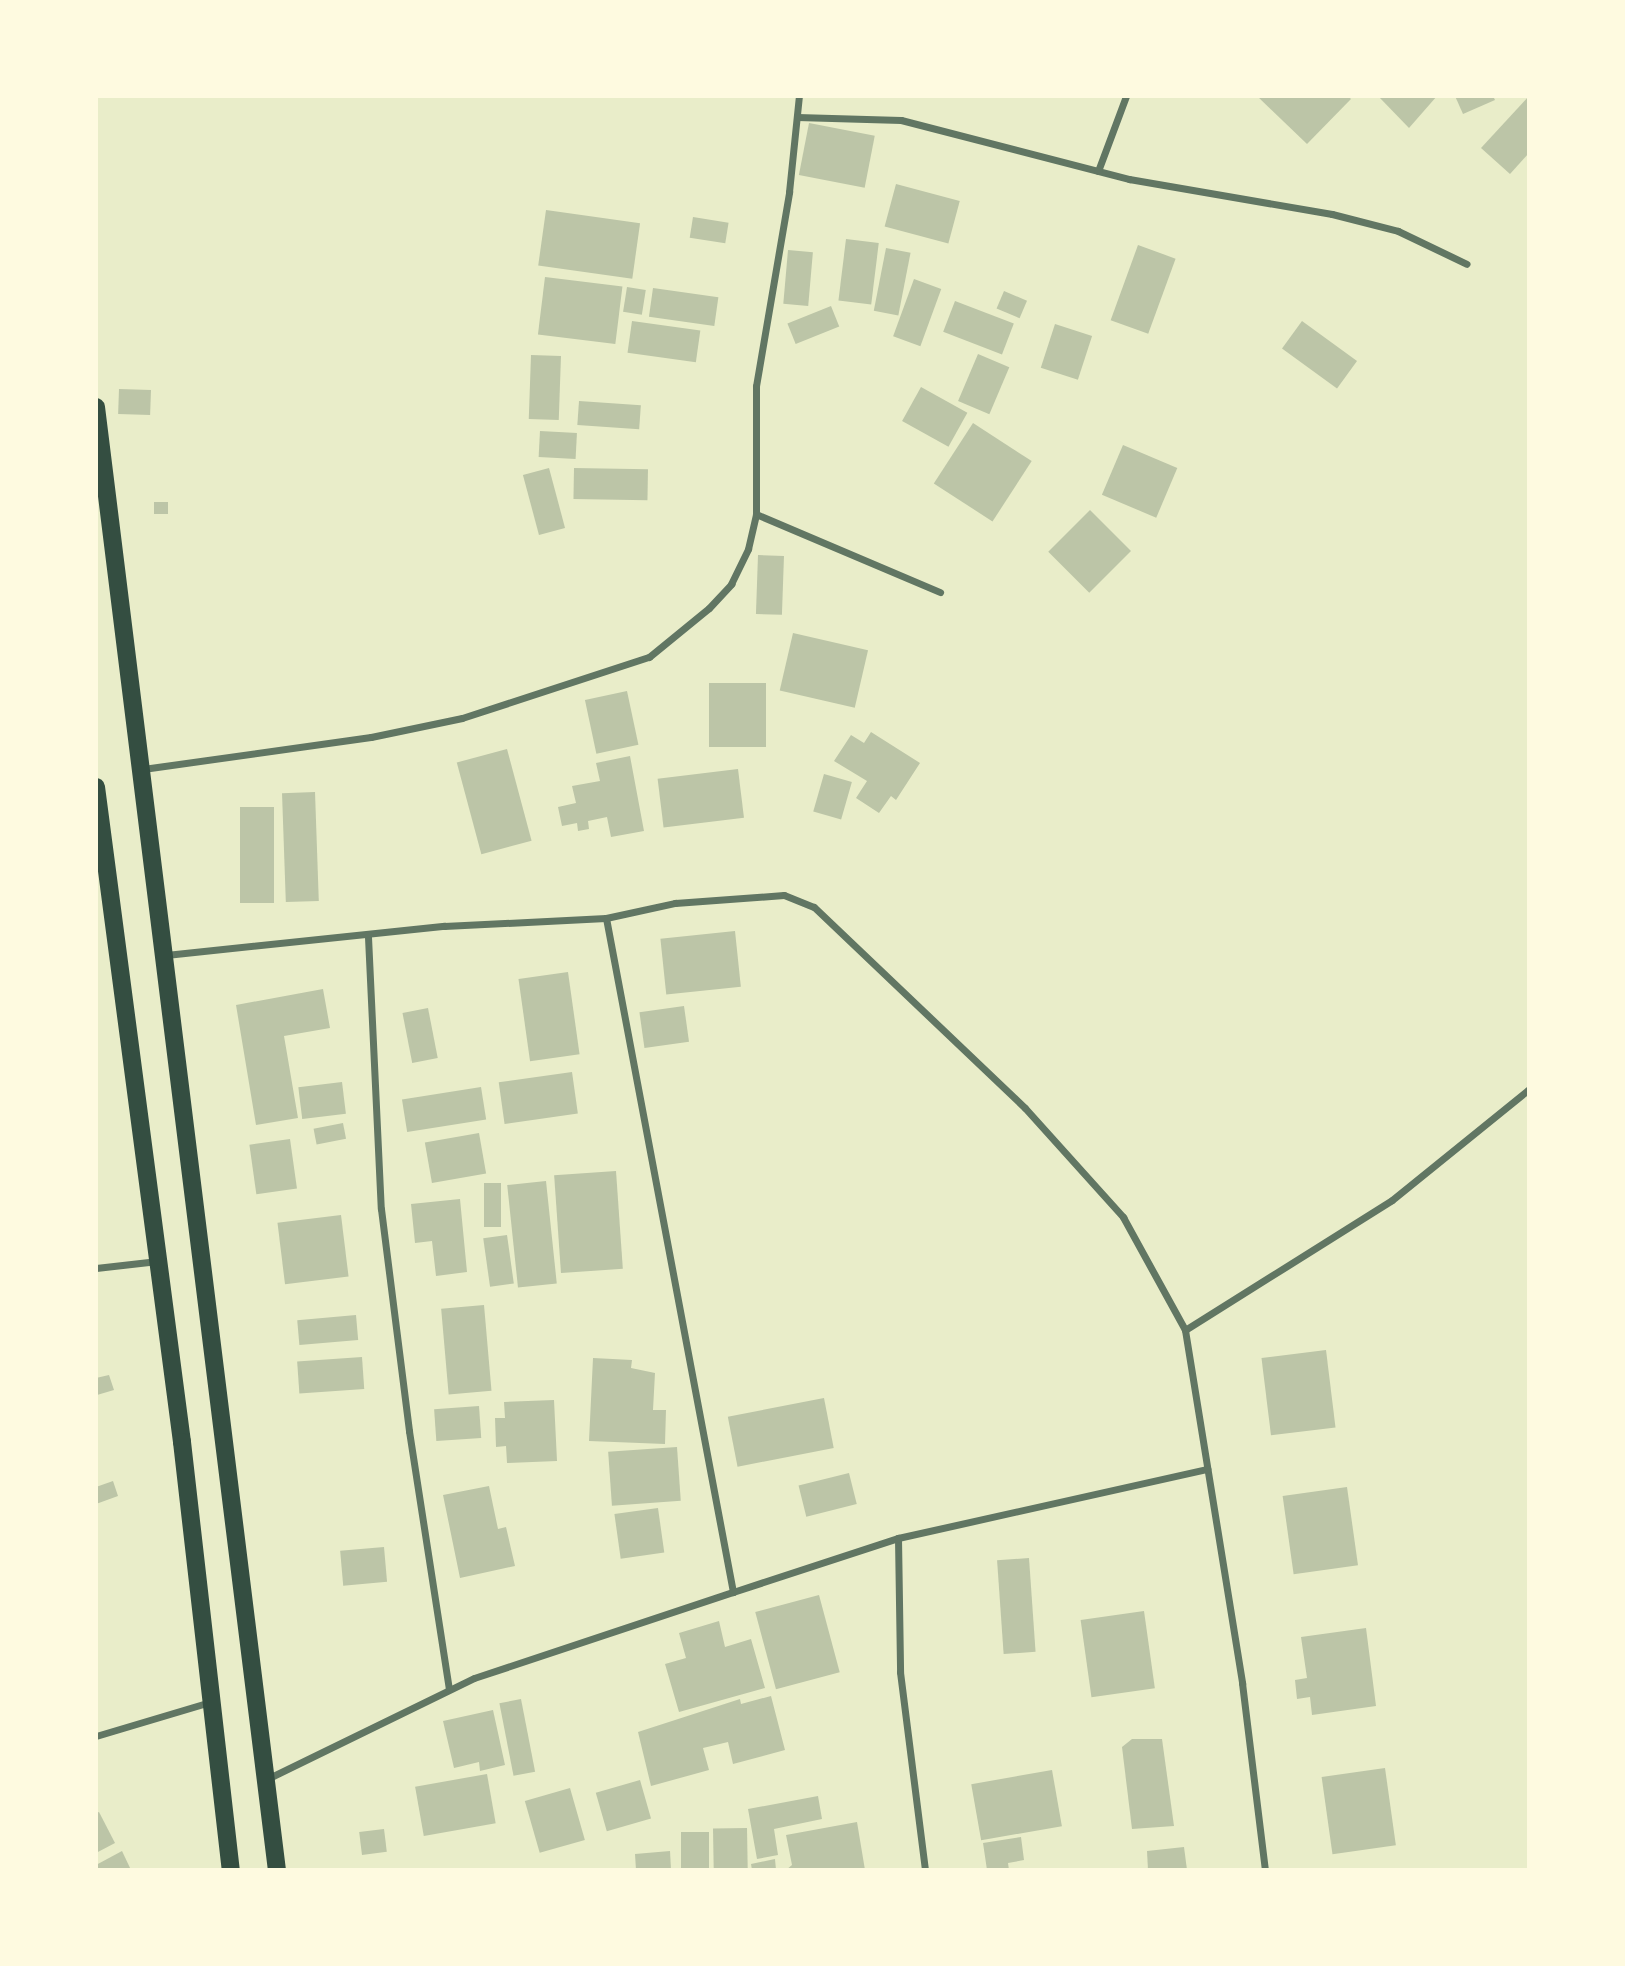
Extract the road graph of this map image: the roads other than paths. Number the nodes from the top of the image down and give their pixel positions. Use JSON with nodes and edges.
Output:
{"nodes":[{"id":1,"x":799,"y":96,"type":"edge"},
{"id":2,"x":1126,"y":96,"type":"edge"},
{"id":3,"x":797,"y":117,"type":"junction"},
{"id":4,"x":1098,"y":171,"type":"junction"},
{"id":5,"x":1466,"y":264,"type":"dead end"},
{"id":6,"x":96,"y":407,"type":"edge"},
{"id":7,"x":756,"y":514,"type":"junction"},
{"id":8,"x":940,"y":592,"type":"dead end"},
{"id":9,"x":142,"y":769,"type":"junction"},
{"id":10,"x":96,"y":787,"type":"edge"},
{"id":11,"x":606,"y":918,"type":"junction"},
{"id":12,"x":368,"y":937,"type":"junction"},
{"id":13,"x":166,"y":955,"type":"junction"},
{"id":14,"x":1529,"y":1090,"type":"edge"},
{"id":15,"x":158,"y":1261,"type":"junction"},
{"id":16,"x":96,"y":1268,"type":"edge"},
{"id":17,"x":1185,"y":1330,"type":"junction"},
{"id":18,"x":1207,"y":1469,"type":"junction"},
{"id":19,"x":898,"y":1538,"type":"junction"},
{"id":20,"x":733,"y":1592,"type":"junction"},
{"id":21,"x":449,"y":1689,"type":"junction"},
{"id":22,"x":210,"y":1702,"type":"junction"},
{"id":23,"x":96,"y":1736,"type":"edge"},
{"id":24,"x":267,"y":1779,"type":"junction"},
{"id":25,"x":231,"y":1870,"type":"edge"},
{"id":26,"x":277,"y":1870,"type":"edge"},
{"id":27,"x":925,"y":1870,"type":"edge"},
{"id":28,"x":1265,"y":1870,"type":"edge"}],
"edges":[{"from":1,"to":3,"type":"street"},
{"from":2,"to":4,"type":"street"},
{"from":3,"to":4,"type":"street"},
{"from":3,"to":7,"type":"street"},
{"from":4,"to":5,"type":"street"},
{"from":6,"to":9,"type":"main road"},
{"from":7,"to":8,"type":"street"},
{"from":7,"to":9,"type":"street"},
{"from":9,"to":13,"type":"main road"},
{"from":10,"to":15,"type":"main road"},
{"from":11,"to":12,"type":"street"},
{"from":11,"to":17,"type":"street"},
{"from":11,"to":20,"type":"street"},
{"from":12,"to":13,"type":"street"},
{"from":12,"to":21,"type":"street"},
{"from":13,"to":24,"type":"main road"},
{"from":14,"to":17,"type":"street"},
{"from":15,"to":16,"type":"street"},
{"from":15,"to":22,"type":"main road"},
{"from":17,"to":18,"type":"street"},
{"from":18,"to":19,"type":"street"},
{"from":18,"to":28,"type":"street"},
{"from":19,"to":20,"type":"street"},
{"from":19,"to":27,"type":"street"},
{"from":20,"to":21,"type":"street"},
{"from":21,"to":24,"type":"street"},
{"from":22,"to":23,"type":"street"},
{"from":22,"to":25,"type":"main road"},
{"from":24,"to":26,"type":"main road"}]}
